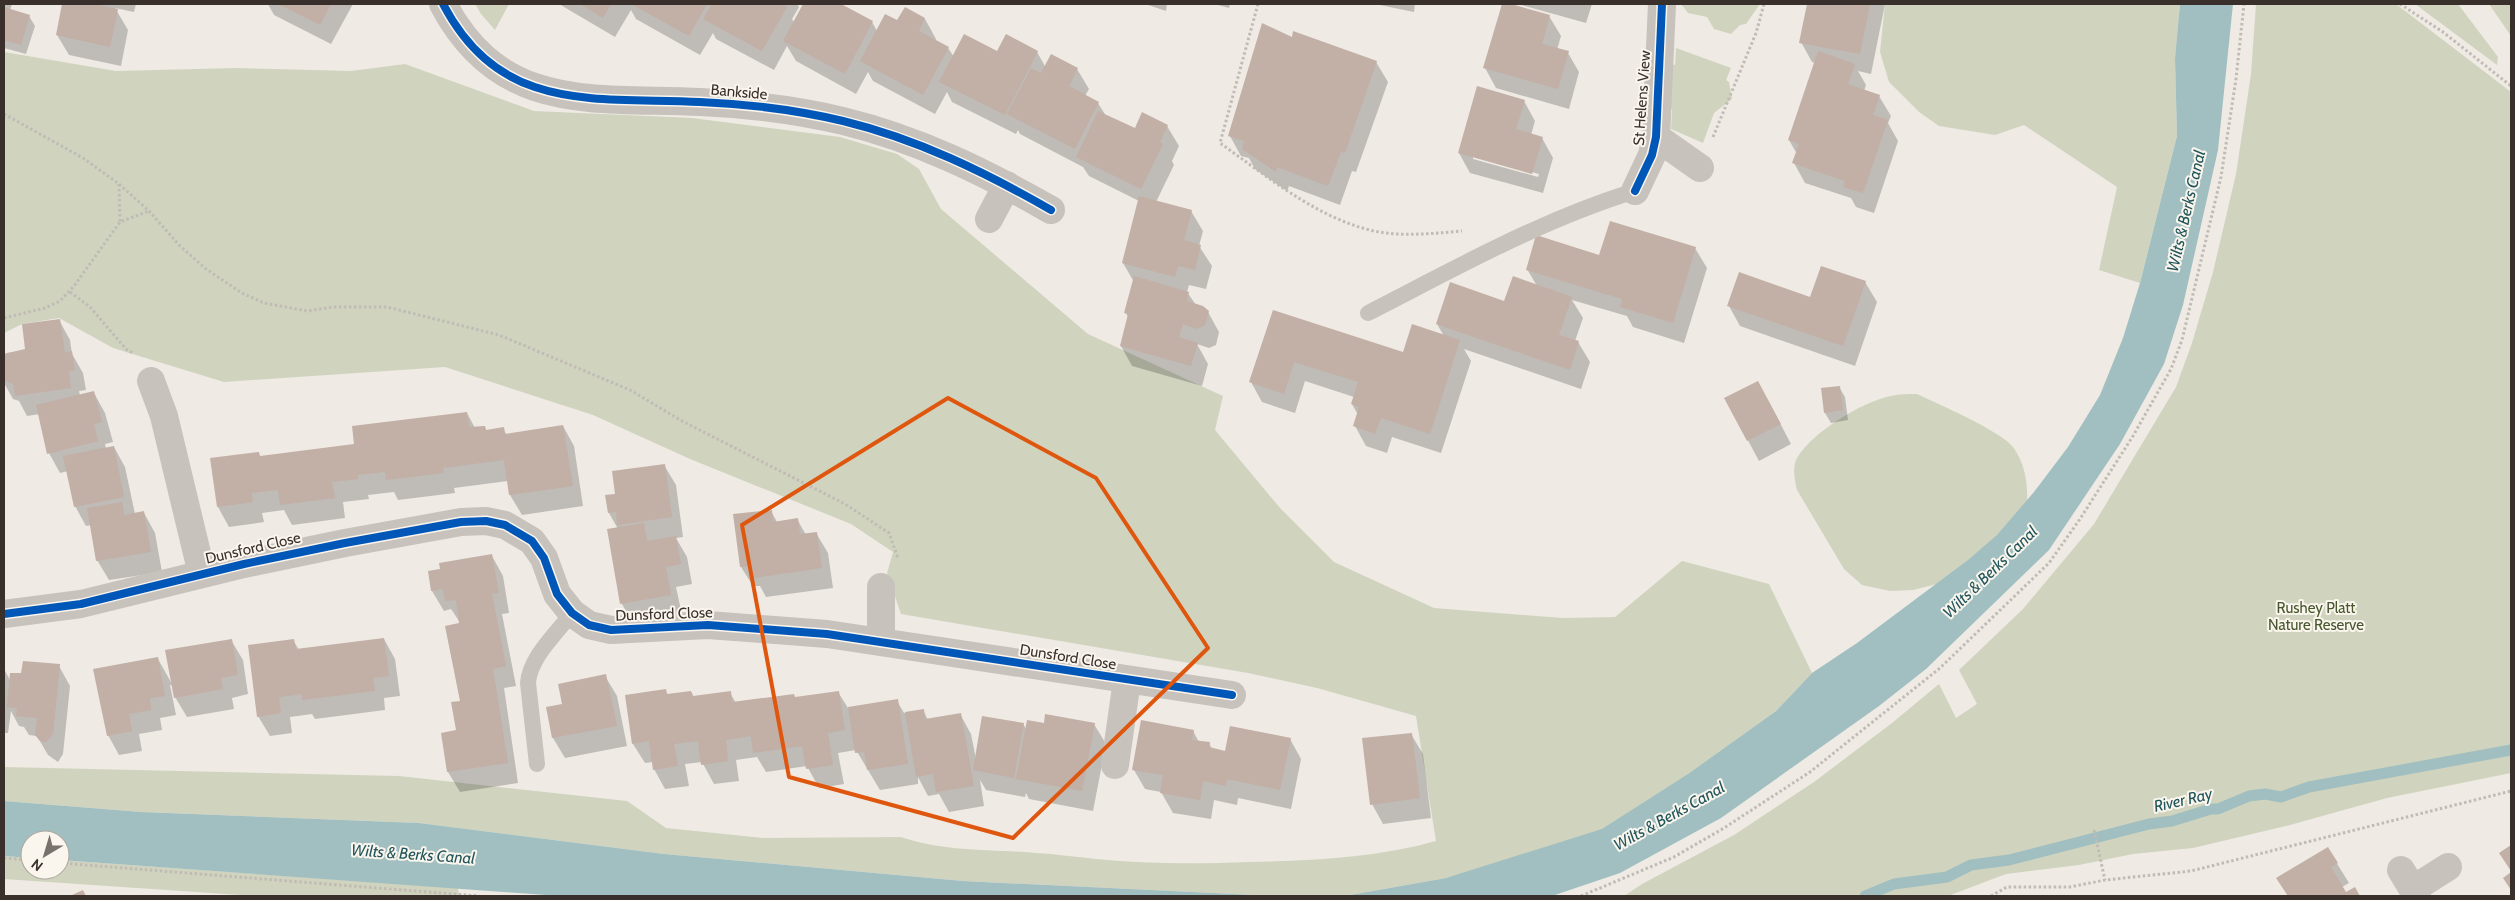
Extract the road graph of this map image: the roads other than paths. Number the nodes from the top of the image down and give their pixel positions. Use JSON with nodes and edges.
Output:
{"nodes":[{"id":1,"x":442,"y":4,"type":"edge"},
{"id":2,"x":1662,"y":4,"type":"edge"},
{"id":3,"x":1656,"y":137,"type":"junction"},
{"id":4,"x":1700,"y":168,"type":"road end"},
{"id":5,"x":1007,"y":185,"type":"junction"},
{"id":6,"x":1635,"y":191,"type":"joint"},
{"id":7,"x":1051,"y":210,"type":"dead end"},
{"id":8,"x":989,"y":219,"type":"dead end"},
{"id":9,"x":1368,"y":313,"type":"dead end"},
{"id":10,"x":151,"y":381,"type":"road end"},
{"id":11,"x":202,"y":574,"type":"junction"},
{"id":12,"x":881,"y":587,"type":"road end"},
{"id":13,"x":572,"y":613,"type":"junction"},
{"id":14,"x":4,"y":614,"type":"edge"},
{"id":15,"x":881,"y":642,"type":"junction"},
{"id":16,"x":1127,"y":680,"type":"junction"},
{"id":17,"x":1232,"y":695,"type":"dead end"},
{"id":18,"x":537,"y":764,"type":"dead end"},
{"id":19,"x":1114,"y":766,"type":"dead end"},
{"id":20,"x":2448,"y":868,"type":"dead end"},
{"id":21,"x":2410,"y":885,"type":"edge"}],
"edges":[{"from":1,"to":5,"type":"street","name":"Bankside"},
{"from":2,"to":3,"type":"street","name":"St Helens View"},
{"from":3,"to":4,"type":"street","name":"St Helens View"},
{"from":3,"to":6,"type":"street","name":"St Helens View"},
{"from":5,"to":7,"type":"street","name":"Bankside"},
{"from":5,"to":8,"type":"street"},
{"from":6,"to":9,"type":"lane","name":"St Helens View"},
{"from":10,"to":11,"type":"street","name":"Dunsford Close"},
{"from":11,"to":13,"type":"street","name":"Dunsford Close"},
{"from":11,"to":14,"type":"street","name":"Dunsford Close"},
{"from":12,"to":15,"type":"street"},
{"from":13,"to":15,"type":"street","name":"Dunsford Close"},
{"from":13,"to":18,"type":"lane"},
{"from":15,"to":16,"type":"street","name":"Dunsford Close"},
{"from":16,"to":17,"type":"street","name":"Dunsford Close"},
{"from":16,"to":19,"type":"street","name":"Dunsford Close"},
{"from":20,"to":21,"type":"street"}]}
